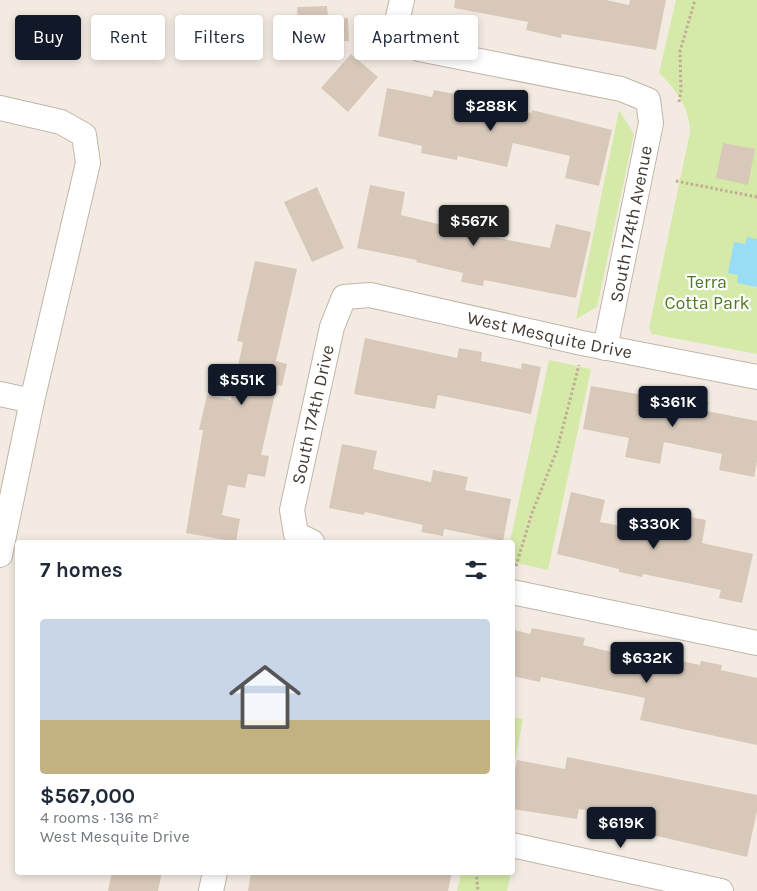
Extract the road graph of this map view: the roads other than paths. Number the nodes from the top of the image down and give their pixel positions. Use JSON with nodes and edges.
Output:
{"nodes":[{"id":1,"x":402,"y":0,"type":"edge"},
{"id":2,"x":0,"y":108,"type":"edge"},
{"id":3,"x":344,"y":297,"type":"joint"},
{"id":4,"x":605,"y":348,"type":"junction"},
{"id":5,"x":757,"y":377,"type":"edge"},
{"id":6,"x":0,"y":394,"type":"edge"},
{"id":7,"x":32,"y":400,"type":"junction"},
{"id":8,"x":304,"y":538,"type":"edge"},
{"id":9,"x":0,"y":555,"type":"edge"},
{"id":10,"x":515,"y":593,"type":"edge"},
{"id":11,"x":757,"y":643,"type":"edge"},
{"id":12,"x":515,"y":847,"type":"edge"},
{"id":13,"x":214,"y":875,"type":"edge"},
{"id":14,"x":211,"y":891,"type":"edge"},
{"id":15,"x":721,"y":891,"type":"edge"}],
"edges":[{"from":1,"to":4,"type":"street","name":"South 174th Avenue"},
{"from":2,"to":7,"type":"street"},
{"from":3,"to":4,"type":"street","name":"West Mesquite Drive"},
{"from":3,"to":8,"type":"street","name":"South 174th Drive"},
{"from":4,"to":5,"type":"street","name":"West Mesquite Drive"},
{"from":6,"to":7,"type":"street"},
{"from":7,"to":9,"type":"street"},
{"from":10,"to":11,"type":"street"},
{"from":12,"to":15,"type":"street"},
{"from":13,"to":14,"type":"street"}]}
